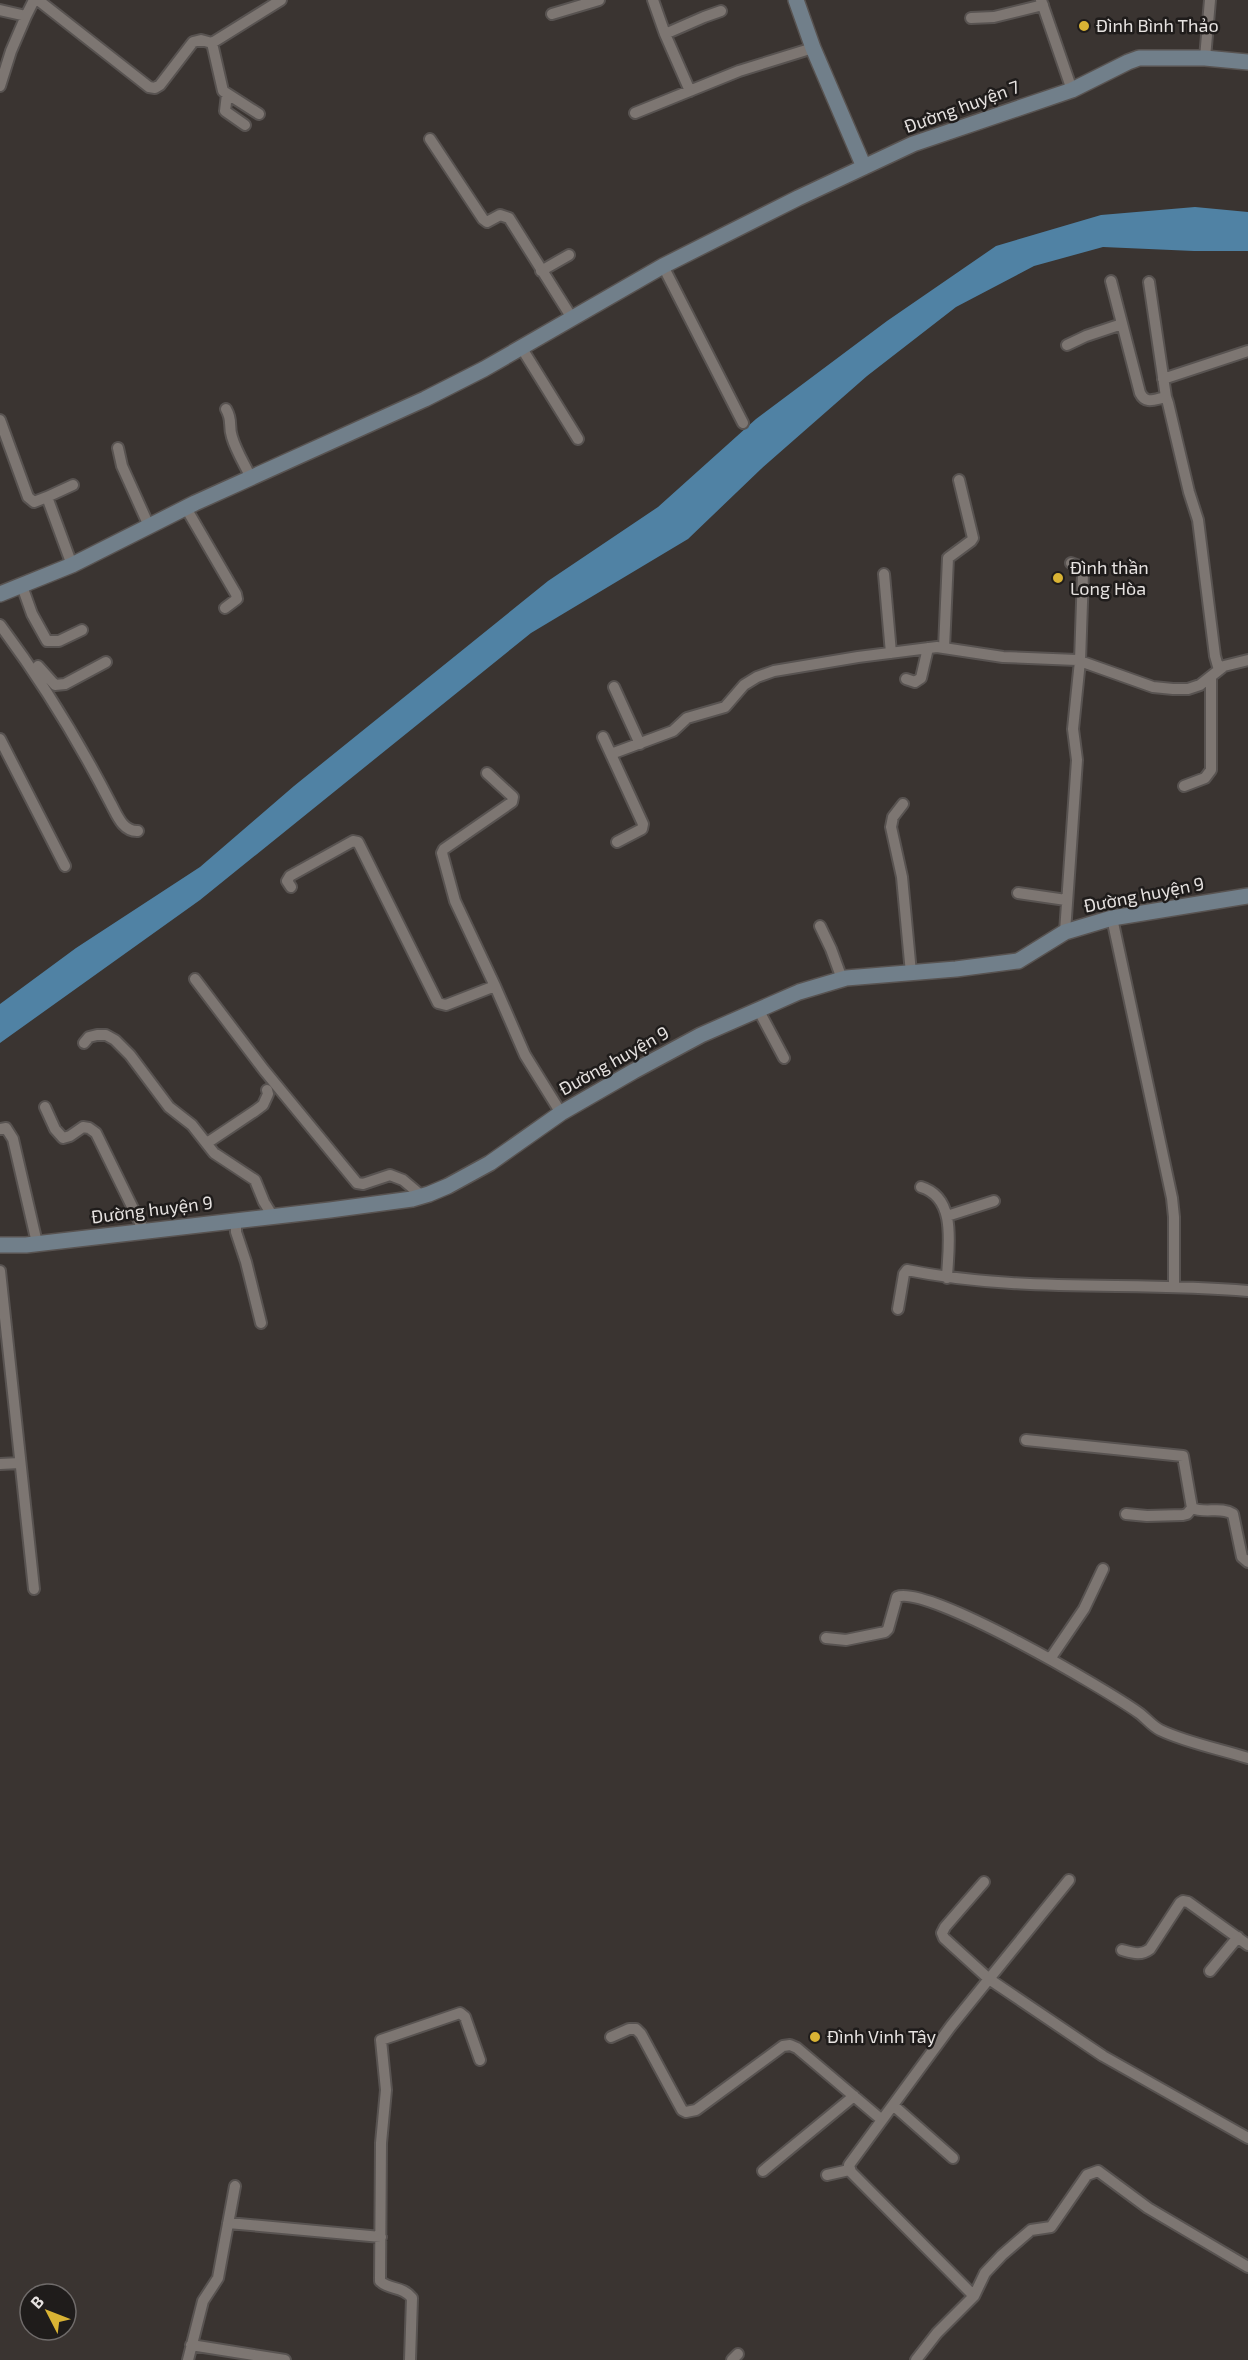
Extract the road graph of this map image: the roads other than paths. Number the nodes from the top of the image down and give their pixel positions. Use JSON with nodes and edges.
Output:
{"nodes":[{"id":1,"x":36,"y":0,"type":"edge"},
{"id":2,"x":281,"y":0,"type":"edge"},
{"id":3,"x":599,"y":0,"type":"edge"},
{"id":4,"x":653,"y":0,"type":"edge"},
{"id":5,"x":796,"y":0,"type":"edge"},
{"id":6,"x":1210,"y":0,"type":"edge"},
{"id":7,"x":1042,"y":3,"type":"edge"},
{"id":8,"x":0,"y":10,"type":"edge"},
{"id":9,"x":721,"y":11,"type":"dead end"},
{"id":10,"x":552,"y":14,"type":"dead end"},
{"id":11,"x":26,"y":16,"type":"junction"},
{"id":12,"x":971,"y":18,"type":"dead end"},
{"id":13,"x":665,"y":34,"type":"junction"},
{"id":14,"x":212,"y":43,"type":"junction"},
{"id":15,"x":813,"y":48,"type":"junction"},
{"id":16,"x":1205,"y":58,"type":"junction"},
{"id":17,"x":1248,"y":62,"type":"edge"},
{"id":18,"x":0,"y":86,"type":"edge"},
{"id":19,"x":1072,"y":90,"type":"junction"},
{"id":20,"x":690,"y":91,"type":"junction"},
{"id":21,"x":227,"y":94,"type":"junction"},
{"id":22,"x":635,"y":113,"type":"dead end"},
{"id":23,"x":259,"y":114,"type":"dead end"},
{"id":24,"x":245,"y":125,"type":"dead end"},
{"id":25,"x":430,"y":139,"type":"dead end"},
{"id":26,"x":864,"y":167,"type":"junction"},
{"id":27,"x":569,"y":255,"type":"dead end"},
{"id":28,"x":663,"y":266,"type":"junction"},
{"id":29,"x":541,"y":271,"type":"junction"},
{"id":30,"x":1111,"y":281,"type":"dead end"},
{"id":31,"x":1149,"y":282,"type":"dead end"},
{"id":32,"x":572,"y":318,"type":"junction"},
{"id":33,"x":1122,"y":324,"type":"junction"},
{"id":34,"x":1067,"y":345,"type":"dead end"},
{"id":35,"x":521,"y":347,"type":"junction"},
{"id":36,"x":1248,"y":351,"type":"edge"},
{"id":37,"x":1163,"y":379,"type":"junction"},
{"id":38,"x":1166,"y":397,"type":"junction"},
{"id":39,"x":226,"y":409,"type":"dead end"},
{"id":40,"x":0,"y":420,"type":"edge"},
{"id":41,"x":743,"y":423,"type":"dead end"},
{"id":42,"x":578,"y":439,"type":"dead end"},
{"id":43,"x":118,"y":448,"type":"dead end"},
{"id":44,"x":251,"y":478,"type":"junction"},
{"id":45,"x":959,"y":480,"type":"dead end"},
{"id":46,"x":73,"y":485,"type":"dead end"},
{"id":47,"x":47,"y":497,"type":"junction"},
{"id":48,"x":186,"y":508,"type":"junction"},
{"id":49,"x":149,"y":526,"type":"junction"},
{"id":50,"x":1071,"y":563,"type":"dead end"},
{"id":51,"x":72,"y":566,"type":"junction"},
{"id":52,"x":884,"y":574,"type":"dead end"},
{"id":53,"x":22,"y":586,"type":"junction"},
{"id":54,"x":0,"y":594,"type":"edge"},
{"id":55,"x":225,"y":609,"type":"dead end"},
{"id":56,"x":0,"y":616,"type":"edge"},
{"id":57,"x":0,"y":625,"type":"edge"},
{"id":58,"x":82,"y":630,"type":"dead end"},
{"id":59,"x":928,"y":648,"type":"junction"},
{"id":60,"x":944,"y":648,"type":"junction"},
{"id":61,"x":891,"y":653,"type":"junction"},
{"id":62,"x":1248,"y":660,"type":"edge"},
{"id":63,"x":1080,"y":661,"type":"junction"},
{"id":64,"x":106,"y":662,"type":"dead end"},
{"id":65,"x":1219,"y":670,"type":"junction"},
{"id":66,"x":1210,"y":678,"type":"junction"},
{"id":67,"x":906,"y":679,"type":"dead end"},
{"id":68,"x":614,"y":687,"type":"dead end"},
{"id":69,"x":603,"y":737,"type":"dead end"},
{"id":70,"x":0,"y":739,"type":"edge"},
{"id":71,"x":640,"y":744,"type":"junction"},
{"id":72,"x":611,"y":754,"type":"junction"},
{"id":73,"x":487,"y":773,"type":"dead end"},
{"id":74,"x":1184,"y":786,"type":"dead end"},
{"id":75,"x":903,"y":804,"type":"dead end"},
{"id":76,"x":138,"y":831,"type":"dead end"},
{"id":77,"x":617,"y":842,"type":"dead end"},
{"id":78,"x":65,"y":866,"type":"dead end"},
{"id":79,"x":291,"y":887,"type":"dead end"},
{"id":80,"x":1018,"y":893,"type":"dead end"},
{"id":81,"x":1248,"y":896,"type":"edge"},
{"id":82,"x":1066,"y":900,"type":"junction"},
{"id":83,"x":1112,"y":918,"type":"junction"},
{"id":84,"x":820,"y":926,"type":"dead end"},
{"id":85,"x":1065,"y":932,"type":"junction"},
{"id":86,"x":911,"y":973,"type":"junction"},
{"id":87,"x":195,"y":979,"type":"dead end"},
{"id":88,"x":842,"y":979,"type":"junction"},
{"id":89,"x":495,"y":986,"type":"junction"},
{"id":90,"x":758,"y":1009,"type":"junction"},
{"id":91,"x":84,"y":1042,"type":"dead end"},
{"id":92,"x":784,"y":1058,"type":"dead end"},
{"id":93,"x":267,"y":1090,"type":"dead end"},
{"id":94,"x":45,"y":1107,"type":"dead end"},
{"id":95,"x":561,"y":1113,"type":"junction"},
{"id":96,"x":0,"y":1129,"type":"edge"},
{"id":97,"x":207,"y":1143,"type":"junction"},
{"id":98,"x":921,"y":1187,"type":"dead end"},
{"id":99,"x":422,"y":1196,"type":"junction"},
{"id":100,"x":994,"y":1201,"type":"dead end"},
{"id":101,"x":272,"y":1215,"type":"junction"},
{"id":102,"x":947,"y":1216,"type":"junction"},
{"id":103,"x":236,"y":1219,"type":"junction"},
{"id":104,"x":144,"y":1230,"type":"junction"},
{"id":105,"x":37,"y":1244,"type":"junction"},
{"id":106,"x":0,"y":1245,"type":"edge"},
{"id":107,"x":0,"y":1271,"type":"edge"},
{"id":108,"x":947,"y":1278,"type":"junction"},
{"id":109,"x":1174,"y":1287,"type":"junction"},
{"id":110,"x":1248,"y":1291,"type":"edge"},
{"id":111,"x":898,"y":1309,"type":"dead end"},
{"id":112,"x":261,"y":1323,"type":"dead end"},
{"id":113,"x":1026,"y":1440,"type":"dead end"},
{"id":114,"x":20,"y":1463,"type":"junction"},
{"id":115,"x":0,"y":1464,"type":"edge"},
{"id":116,"x":1192,"y":1508,"type":"junction"},
{"id":117,"x":1126,"y":1514,"type":"dead end"},
{"id":118,"x":1248,"y":1562,"type":"edge"},
{"id":119,"x":1103,"y":1569,"type":"dead end"},
{"id":120,"x":34,"y":1589,"type":"dead end"},
{"id":121,"x":826,"y":1638,"type":"dead end"},
{"id":122,"x":1050,"y":1659,"type":"junction"},
{"id":123,"x":1248,"y":1758,"type":"edge"},
{"id":124,"x":1069,"y":1880,"type":"dead end"},
{"id":125,"x":984,"y":1882,"type":"dead end"},
{"id":126,"x":1238,"y":1937,"type":"junction"},
{"id":127,"x":1248,"y":1945,"type":"edge"},
{"id":128,"x":1122,"y":1950,"type":"dead end"},
{"id":129,"x":1210,"y":1971,"type":"dead end"},
{"id":130,"x":989,"y":1979,"type":"junction"},
{"id":131,"x":611,"y":2037,"type":"dead end"},
{"id":132,"x":480,"y":2060,"type":"dead end"},
{"id":133,"x":854,"y":2096,"type":"junction"},
{"id":134,"x":893,"y":2105,"type":"junction"},
{"id":135,"x":882,"y":2120,"type":"junction"},
{"id":136,"x":1248,"y":2138,"type":"edge"},
{"id":137,"x":953,"y":2158,"type":"dead end"},
{"id":138,"x":849,"y":2170,"type":"junction"},
{"id":139,"x":763,"y":2171,"type":"dead end"},
{"id":140,"x":827,"y":2175,"type":"dead end"},
{"id":141,"x":235,"y":2186,"type":"dead end"},
{"id":142,"x":228,"y":2223,"type":"junction"},
{"id":143,"x":381,"y":2237,"type":"junction"},
{"id":144,"x":1248,"y":2267,"type":"edge"},
{"id":145,"x":974,"y":2296,"type":"junction"},
{"id":146,"x":191,"y":2345,"type":"junction"},
{"id":147,"x":188,"y":2360,"type":"edge"},
{"id":148,"x":285,"y":2360,"type":"edge"},
{"id":149,"x":410,"y":2360,"type":"edge"},
{"id":150,"x":916,"y":2360,"type":"edge"}],
"edges":[{"from":1,"to":11,"type":"street"},
{"from":1,"to":14,"type":"street"},
{"from":2,"to":14,"type":"street"},
{"from":3,"to":10,"type":"street"},
{"from":4,"to":13,"type":"street"},
{"from":5,"to":15,"type":"street"},
{"from":6,"to":16,"type":"street"},
{"from":7,"to":12,"type":"street"},
{"from":7,"to":19,"type":"street"},
{"from":8,"to":11,"type":"street"},
{"from":9,"to":13,"type":"street"},
{"from":11,"to":18,"type":"street"},
{"from":13,"to":20,"type":"street"},
{"from":14,"to":21,"type":"street"},
{"from":15,"to":20,"type":"street"},
{"from":15,"to":26,"type":"street"},
{"from":16,"to":17,"type":"street","name":"Đường huyện 7"},
{"from":16,"to":19,"type":"street","name":"Đường huyện 7"},
{"from":19,"to":26,"type":"street","name":"Đường huyện 7"},
{"from":20,"to":22,"type":"street"},
{"from":21,"to":23,"type":"street"},
{"from":21,"to":24,"type":"street"},
{"from":25,"to":29,"type":"street"},
{"from":26,"to":28,"type":"street","name":"Đường huyện 7"},
{"from":27,"to":29,"type":"street"},
{"from":28,"to":32,"type":"street","name":"Đường huyện 7"},
{"from":28,"to":41,"type":"street"},
{"from":29,"to":32,"type":"street"},
{"from":30,"to":33,"type":"street"},
{"from":31,"to":37,"type":"street"},
{"from":32,"to":35,"type":"street","name":"Đường huyện 7"},
{"from":33,"to":34,"type":"street"},
{"from":33,"to":38,"type":"street"},
{"from":35,"to":42,"type":"street"},
{"from":35,"to":44,"type":"street","name":"Đường huyện 7"},
{"from":36,"to":37,"type":"street"},
{"from":37,"to":38,"type":"street"},
{"from":38,"to":65,"type":"street"},
{"from":39,"to":44,"type":"street"},
{"from":40,"to":47,"type":"street"},
{"from":43,"to":49,"type":"street"},
{"from":44,"to":48,"type":"street","name":"Đường huyện 7"},
{"from":45,"to":60,"type":"street"},
{"from":46,"to":47,"type":"street"},
{"from":47,"to":51,"type":"street"},
{"from":48,"to":49,"type":"street","name":"Đường huyện 7"},
{"from":48,"to":55,"type":"street"},
{"from":49,"to":51,"type":"street","name":"Đường huyện 7"},
{"from":50,"to":63,"type":"street"},
{"from":51,"to":53,"type":"street","name":"Đường huyện 7"},
{"from":52,"to":61,"type":"street"},
{"from":53,"to":54,"type":"street","name":"Đường huyện 7"},
{"from":53,"to":58,"type":"street"},
{"from":56,"to":64,"type":"street"},
{"from":57,"to":76,"type":"street"},
{"from":59,"to":60,"type":"street"},
{"from":59,"to":61,"type":"street"},
{"from":59,"to":67,"type":"street"},
{"from":60,"to":63,"type":"street"},
{"from":61,"to":71,"type":"street"},
{"from":62,"to":65,"type":"street"},
{"from":63,"to":66,"type":"street"},
{"from":63,"to":82,"type":"street"},
{"from":65,"to":66,"type":"street"},
{"from":66,"to":74,"type":"street"},
{"from":68,"to":71,"type":"street"},
{"from":69,"to":72,"type":"street"},
{"from":70,"to":78,"type":"street"},
{"from":71,"to":72,"type":"street"},
{"from":72,"to":77,"type":"street"},
{"from":73,"to":89,"type":"street"},
{"from":75,"to":86,"type":"street"},
{"from":79,"to":89,"type":"street"},
{"from":80,"to":82,"type":"street"},
{"from":81,"to":83,"type":"street","name":"Đường huyện 9"},
{"from":82,"to":85,"type":"street"},
{"from":83,"to":85,"type":"street","name":"Đường huyện 9"},
{"from":83,"to":109,"type":"street"},
{"from":84,"to":88,"type":"street"},
{"from":85,"to":86,"type":"street","name":"Đường huyện 9"},
{"from":86,"to":88,"type":"street","name":"Đường huyện 9"},
{"from":87,"to":99,"type":"street"},
{"from":88,"to":90,"type":"street","name":"Đường huyện 9"},
{"from":89,"to":95,"type":"street"},
{"from":90,"to":92,"type":"street"},
{"from":90,"to":95,"type":"street","name":"Đường huyện 9"},
{"from":91,"to":97,"type":"street"},
{"from":93,"to":97,"type":"street"},
{"from":94,"to":104,"type":"street"},
{"from":95,"to":99,"type":"street","name":"Đường huyện 9"},
{"from":96,"to":105,"type":"street"},
{"from":97,"to":101,"type":"street"},
{"from":98,"to":102,"type":"street"},
{"from":99,"to":101,"type":"street","name":"Đường huyện 9"},
{"from":100,"to":102,"type":"street"},
{"from":101,"to":103,"type":"street","name":"Đường huyện 9"},
{"from":102,"to":108,"type":"street"},
{"from":103,"to":104,"type":"street","name":"Đường huyện 9"},
{"from":103,"to":112,"type":"street"},
{"from":104,"to":105,"type":"street","name":"Đường huyện 9"},
{"from":105,"to":106,"type":"street","name":"Đường huyện 9"},
{"from":107,"to":114,"type":"street"},
{"from":108,"to":109,"type":"street"},
{"from":108,"to":111,"type":"street"},
{"from":109,"to":110,"type":"street"},
{"from":113,"to":116,"type":"street"},
{"from":114,"to":115,"type":"street"},
{"from":114,"to":120,"type":"street"},
{"from":116,"to":117,"type":"street"},
{"from":116,"to":118,"type":"street"},
{"from":119,"to":122,"type":"street"},
{"from":121,"to":122,"type":"street"},
{"from":122,"to":123,"type":"street"},
{"from":124,"to":130,"type":"street"},
{"from":125,"to":130,"type":"street"},
{"from":126,"to":127,"type":"street"},
{"from":126,"to":128,"type":"street"},
{"from":126,"to":129,"type":"street"},
{"from":130,"to":134,"type":"street"},
{"from":130,"to":136,"type":"street"},
{"from":131,"to":133,"type":"street"},
{"from":132,"to":143,"type":"street"},
{"from":133,"to":135,"type":"street"},
{"from":133,"to":139,"type":"street"},
{"from":134,"to":135,"type":"street"},
{"from":134,"to":137,"type":"street"},
{"from":135,"to":138,"type":"street"},
{"from":138,"to":140,"type":"street"},
{"from":138,"to":145,"type":"street"},
{"from":141,"to":142,"type":"street"},
{"from":142,"to":143,"type":"street"},
{"from":142,"to":146,"type":"street"},
{"from":143,"to":149,"type":"street"},
{"from":144,"to":145,"type":"street"},
{"from":145,"to":150,"type":"street"},
{"from":146,"to":147,"type":"street"},
{"from":146,"to":148,"type":"street"}]}
